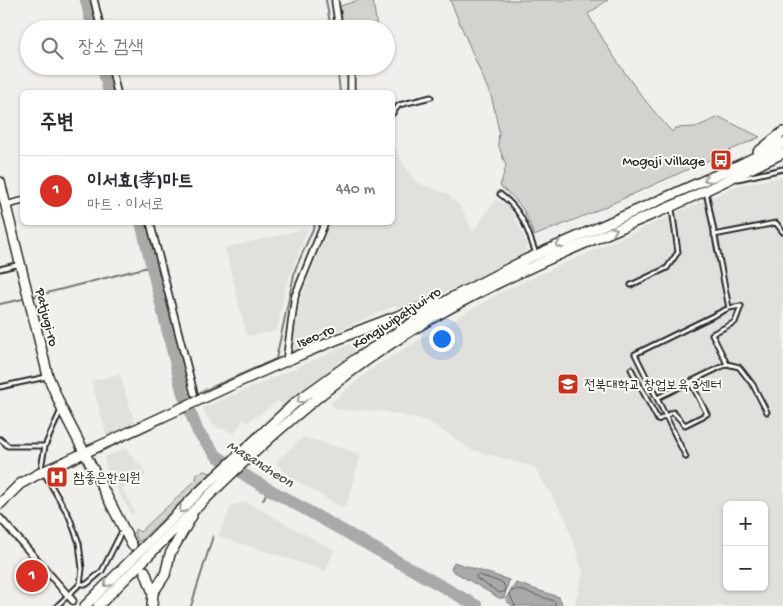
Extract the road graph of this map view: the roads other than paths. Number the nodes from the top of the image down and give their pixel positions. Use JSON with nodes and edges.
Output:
{"nodes":[{"id":1,"x":94,"y":0,"type":"edge"},
{"id":2,"x":335,"y":0,"type":"edge"},
{"id":3,"x":100,"y":20,"type":"edge"},
{"id":4,"x":338,"y":20,"type":"edge"},
{"id":5,"x":113,"y":75,"type":"edge"},
{"id":6,"x":351,"y":75,"type":"edge"},
{"id":7,"x":117,"y":90,"type":"edge"},
{"id":8,"x":351,"y":90,"type":"edge"},
{"id":9,"x":431,"y":97,"type":"dead end"},
{"id":10,"x":395,"y":110,"type":"edge"},
{"id":11,"x":783,"y":132,"type":"edge"},
{"id":12,"x":783,"y":143,"type":"edge"},
{"id":13,"x":783,"y":153,"type":"edge"},
{"id":14,"x":741,"y":164,"type":"junction"},
{"id":15,"x":783,"y":169,"type":"edge"},
{"id":16,"x":728,"y":181,"type":"junction"},
{"id":17,"x":0,"y":182,"type":"edge"},
{"id":18,"x":706,"y":190,"type":"junction"},
{"id":19,"x":500,"y":194,"type":"dead end"},
{"id":20,"x":20,"y":202,"type":"edge"},
{"id":21,"x":3,"y":206,"type":"edge"},
{"id":22,"x":672,"y":206,"type":"junction"},
{"id":23,"x":151,"y":225,"type":"edge"},
{"id":24,"x":324,"y":225,"type":"edge"},
{"id":25,"x":783,"y":232,"type":"edge"},
{"id":26,"x":714,"y":235,"type":"junction"},
{"id":27,"x":537,"y":255,"type":"junction"},
{"id":28,"x":21,"y":264,"type":"junction"},
{"id":29,"x":0,"y":269,"type":"edge"},
{"id":30,"x":631,"y":285,"type":"dead end"},
{"id":31,"x":451,"y":298,"type":"junction"},
{"id":32,"x":730,"y":308,"type":"junction"},
{"id":33,"x":286,"y":362,"type":"junction"},
{"id":34,"x":727,"y":364,"type":"junction"},
{"id":35,"x":630,"y":369,"type":"dead end"},
{"id":36,"x":48,"y":376,"type":"junction"},
{"id":37,"x":691,"y":383,"type":"junction"},
{"id":38,"x":0,"y":387,"type":"edge"},
{"id":39,"x":194,"y":393,"type":"dead end"},
{"id":40,"x":657,"y":398,"type":"junction"},
{"id":41,"x":62,"y":408,"type":"junction"},
{"id":42,"x":767,"y":412,"type":"dead end"},
{"id":43,"x":665,"y":416,"type":"junction"},
{"id":44,"x":0,"y":439,"type":"edge"},
{"id":45,"x":45,"y":446,"type":"junction"},
{"id":46,"x":86,"y":453,"type":"junction"},
{"id":47,"x":246,"y":455,"type":"junction"},
{"id":48,"x":686,"y":458,"type":"dead end"},
{"id":49,"x":42,"y":472,"type":"junction"},
{"id":50,"x":221,"y":479,"type":"junction"},
{"id":51,"x":0,"y":504,"type":"edge"},
{"id":52,"x":193,"y":511,"type":"junction"},
{"id":53,"x":0,"y":518,"type":"edge"},
{"id":54,"x":123,"y":528,"type":"junction"},
{"id":55,"x":132,"y":545,"type":"dead end"},
{"id":56,"x":145,"y":571,"type":"dead end"},
{"id":57,"x":80,"y":584,"type":"junction"},
{"id":58,"x":153,"y":593,"type":"junction"},
{"id":59,"x":69,"y":595,"type":"junction"},
{"id":60,"x":73,"y":601,"type":"dead end"},
{"id":61,"x":57,"y":606,"type":"edge"},
{"id":62,"x":85,"y":606,"type":"edge"},
{"id":63,"x":98,"y":606,"type":"edge"},
{"id":64,"x":152,"y":606,"type":"edge"}],
"edges":[{"from":1,"to":3,"type":"street"},
{"from":2,"to":4,"type":"street"},
{"from":5,"to":7,"type":"street"},
{"from":6,"to":8,"type":"street"},
{"from":9,"to":10,"type":"lane"},
{"from":11,"to":14,"type":"main road"},
{"from":12,"to":14,"type":"main road","name":"Kongjwipatjwi-ro"},
{"from":13,"to":16,"type":"main road","name":"Kongjwipatjwi-ro"},
{"from":14,"to":27,"type":"main road","name":"Kongjwipatjwi-ro","one_way":true},
{"from":15,"to":16,"type":"lane"},
{"from":16,"to":18,"type":"main road","name":"Kongjwipatjwi-ro"},
{"from":17,"to":21,"type":"main road","name":"Patjugi-ro"},
{"from":18,"to":22,"type":"main road","name":"Kongjwipatjwi-ro"},
{"from":18,"to":26,"type":"lane"},
{"from":19,"to":27,"type":"lane"},
{"from":20,"to":21,"type":"street"},
{"from":21,"to":28,"type":"main road","name":"Patjugi-ro"},
{"from":22,"to":30,"type":"lane"},
{"from":47,"to":22,"type":"main road","name":"Kongjwipatjwi-ro","one_way":true},
{"from":23,"to":39,"type":"street"},
{"from":24,"to":33,"type":"street"},
{"from":25,"to":26,"type":"lane"},
{"from":26,"to":32,"type":"lane"},
{"from":27,"to":31,"type":"main road","name":"Kongjwipatjwi-ro"},
{"from":28,"to":29,"type":"lane"},
{"from":28,"to":36,"type":"main road","name":"Patjugi-ro"},
{"from":31,"to":33,"type":"main road","name":"Iseo-ro"},
{"from":31,"to":47,"type":"main road","name":"Kongjwipatjwi-ro","one_way":true},
{"from":32,"to":34,"type":"lane"},
{"from":32,"to":40,"type":"lane"},
{"from":33,"to":46,"type":"main road","name":"Iseo-ro"},
{"from":34,"to":37,"type":"lane"},
{"from":34,"to":42,"type":"lane"},
{"from":35,"to":43,"type":"lane"},
{"from":36,"to":38,"type":"lane"},
{"from":36,"to":41,"type":"main road","name":"Patjugi-ro"},
{"from":37,"to":40,"type":"lane"},
{"from":37,"to":43,"type":"lane"},
{"from":40,"to":43,"type":"lane"},
{"from":41,"to":45,"type":"lane"},
{"from":41,"to":46,"type":"main road","name":"Patjugi-ro"},
{"from":43,"to":48,"type":"lane"},
{"from":44,"to":45,"type":"lane"},
{"from":45,"to":49,"type":"lane"},
{"from":46,"to":49,"type":"main road"},
{"from":46,"to":54,"type":"main road","name":"Patjugi-ro"},
{"from":47,"to":50,"type":"main road","name":"Kongjwipatjwi-ro"},
{"from":49,"to":51,"type":"main road"},
{"from":49,"to":57,"type":"lane"},
{"from":50,"to":52,"type":"main road","name":"Kongjwipatjwi-ro"},
{"from":50,"to":62,"type":"main road","name":"Kongjwipatjwi-ro","one_way":true},
{"from":52,"to":58,"type":"main road"},
{"from":52,"to":63,"type":"main road","name":"Kongjwipatjwi-ro"},
{"from":53,"to":59,"type":"street"},
{"from":54,"to":55,"type":"main road","name":"Patjugi-ro"},
{"from":54,"to":57,"type":"lane"},
{"from":56,"to":58,"type":"main road"},
{"from":57,"to":59,"type":"lane"},
{"from":58,"to":64,"type":"main road"},
{"from":59,"to":60,"type":"street"},
{"from":59,"to":61,"type":"lane"}]}
